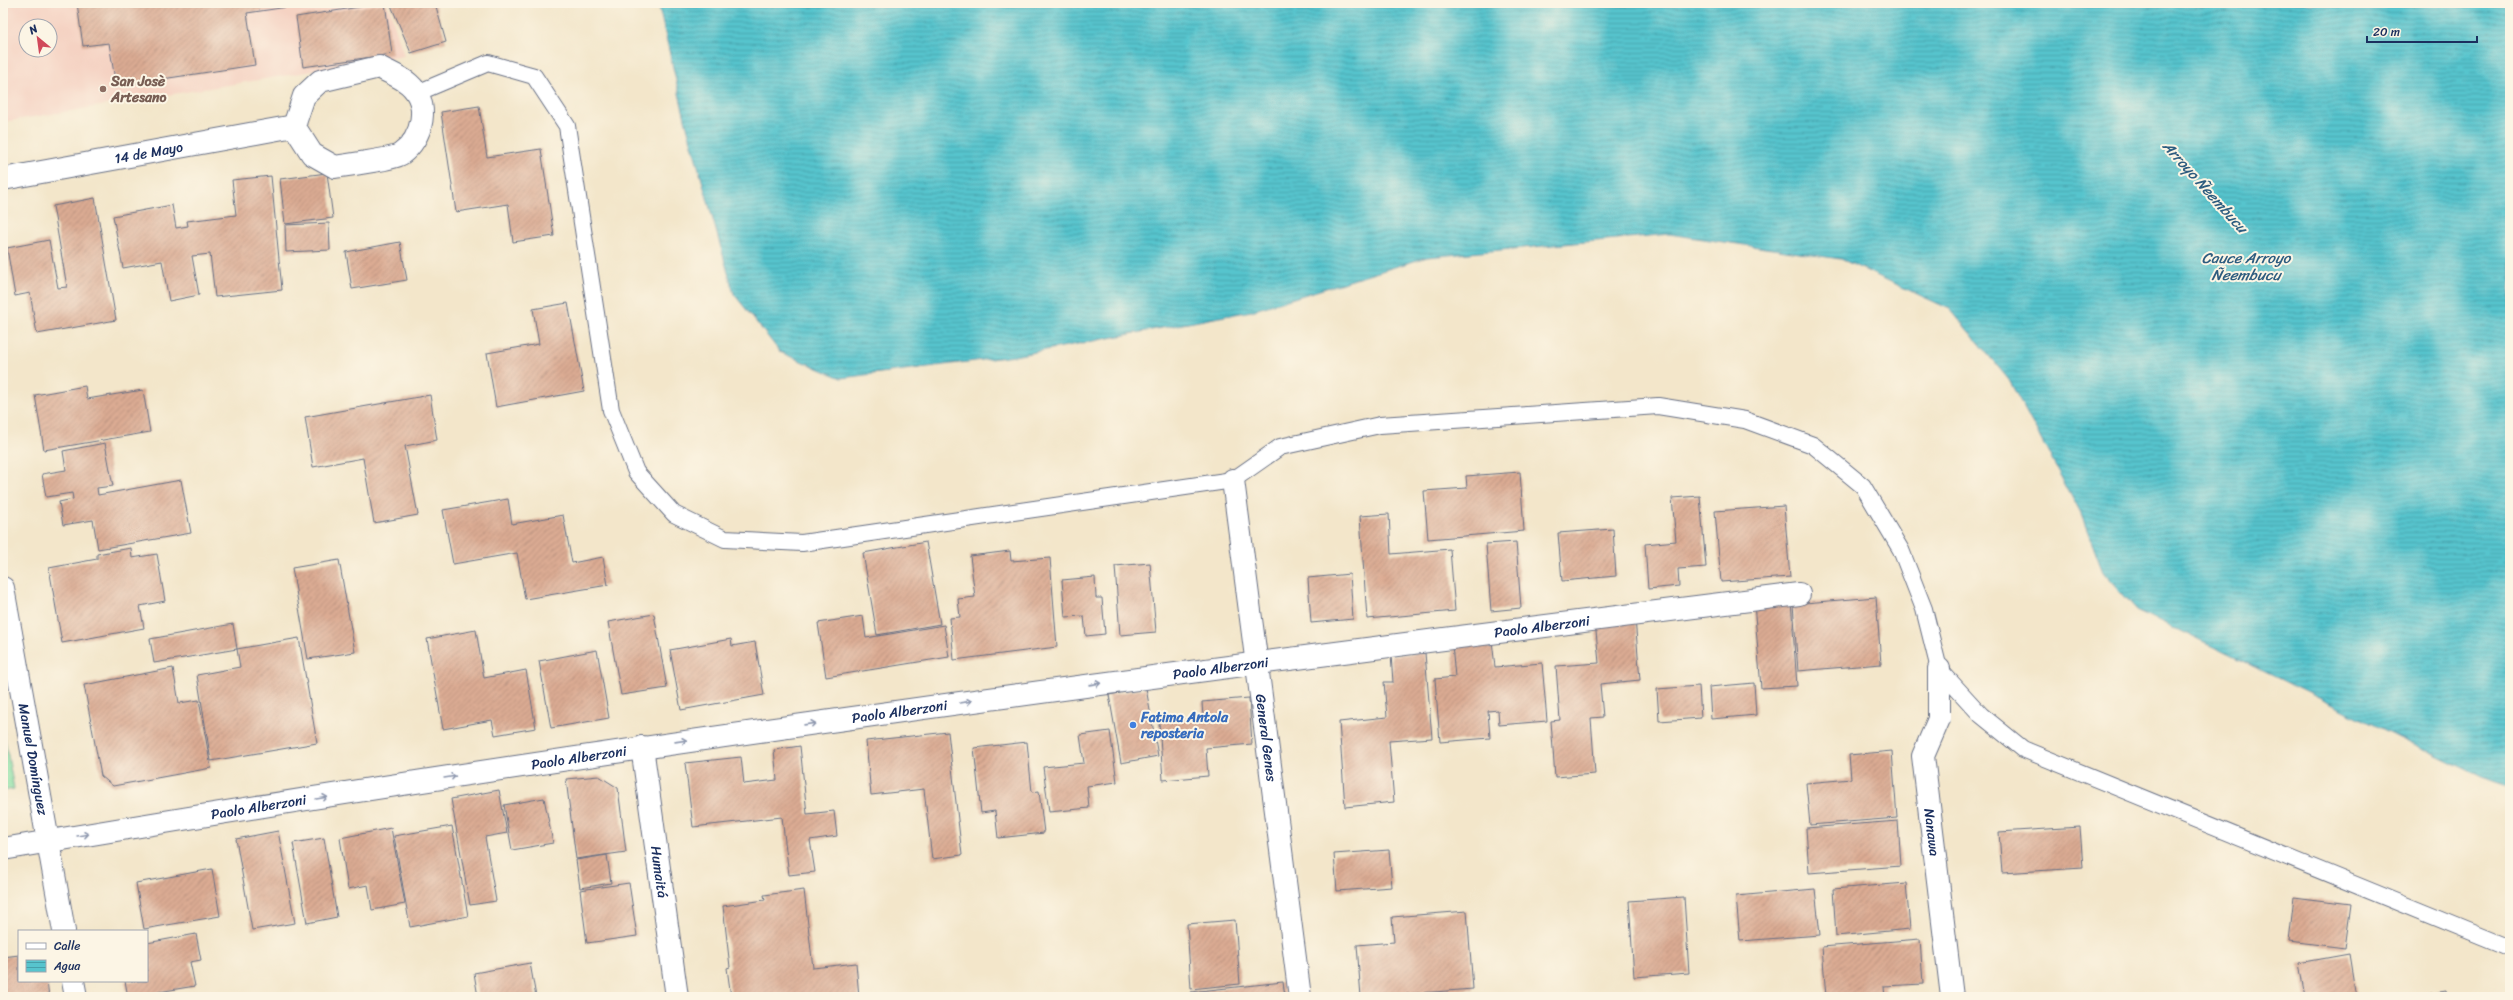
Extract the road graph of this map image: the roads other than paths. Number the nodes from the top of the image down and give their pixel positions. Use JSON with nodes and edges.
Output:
{"nodes":[{"id":1,"x":417,"y":94,"type":"junction"},
{"id":2,"x":294,"y":126,"type":"junction"},
{"id":3,"x":3,"y":179,"type":"edge"},
{"id":4,"x":1233,"y":480,"type":"junction"},
{"id":5,"x":3,"y":588,"type":"edge"},
{"id":6,"x":1799,"y":594,"type":"dead end"},
{"id":7,"x":1256,"y":662,"type":"junction"},
{"id":8,"x":1939,"y":669,"type":"junction"},
{"id":9,"x":642,"y":747,"type":"junction"},
{"id":10,"x":49,"y":841,"type":"junction"},
{"id":11,"x":3,"y":848,"type":"edge"},
{"id":12,"x":64,"y":930,"type":"edge"},
{"id":13,"x":2510,"y":948,"type":"edge"},
{"id":14,"x":73,"y":982,"type":"edge"},
{"id":15,"x":76,"y":997,"type":"edge"},
{"id":16,"x":677,"y":997,"type":"edge"},
{"id":17,"x":1300,"y":997,"type":"edge"},
{"id":18,"x":1952,"y":997,"type":"edge"}],
"edges":[{"from":1,"to":2,"type":"street"},
{"from":1,"to":2,"type":"street"},
{"from":1,"to":4,"type":"lane"},
{"from":2,"to":3,"type":"street","name":"14 de Mayo"},
{"from":4,"to":7,"type":"street","name":"General Genes"},
{"from":4,"to":8,"type":"lane"},
{"from":5,"to":10,"type":"street","name":"Manuel Domínguez"},
{"from":6,"to":7,"type":"street","name":"Paolo Alberzoni"},
{"from":9,"to":7,"type":"street","name":"Paolo Alberzoni","one_way":true},
{"from":7,"to":17,"type":"street","name":"General Genes"},
{"from":8,"to":13,"type":"lane"},
{"from":8,"to":18,"type":"street","name":"Nanawa"},
{"from":10,"to":9,"type":"street","name":"Paolo Alberzoni","one_way":true},
{"from":9,"to":16,"type":"street","name":"Humaitá"},
{"from":10,"to":11,"type":"street","name":"Paolo Alberzoni"},
{"from":10,"to":12,"type":"street","name":"Manuel Domínguez"},
{"from":14,"to":15,"type":"street"}]}
